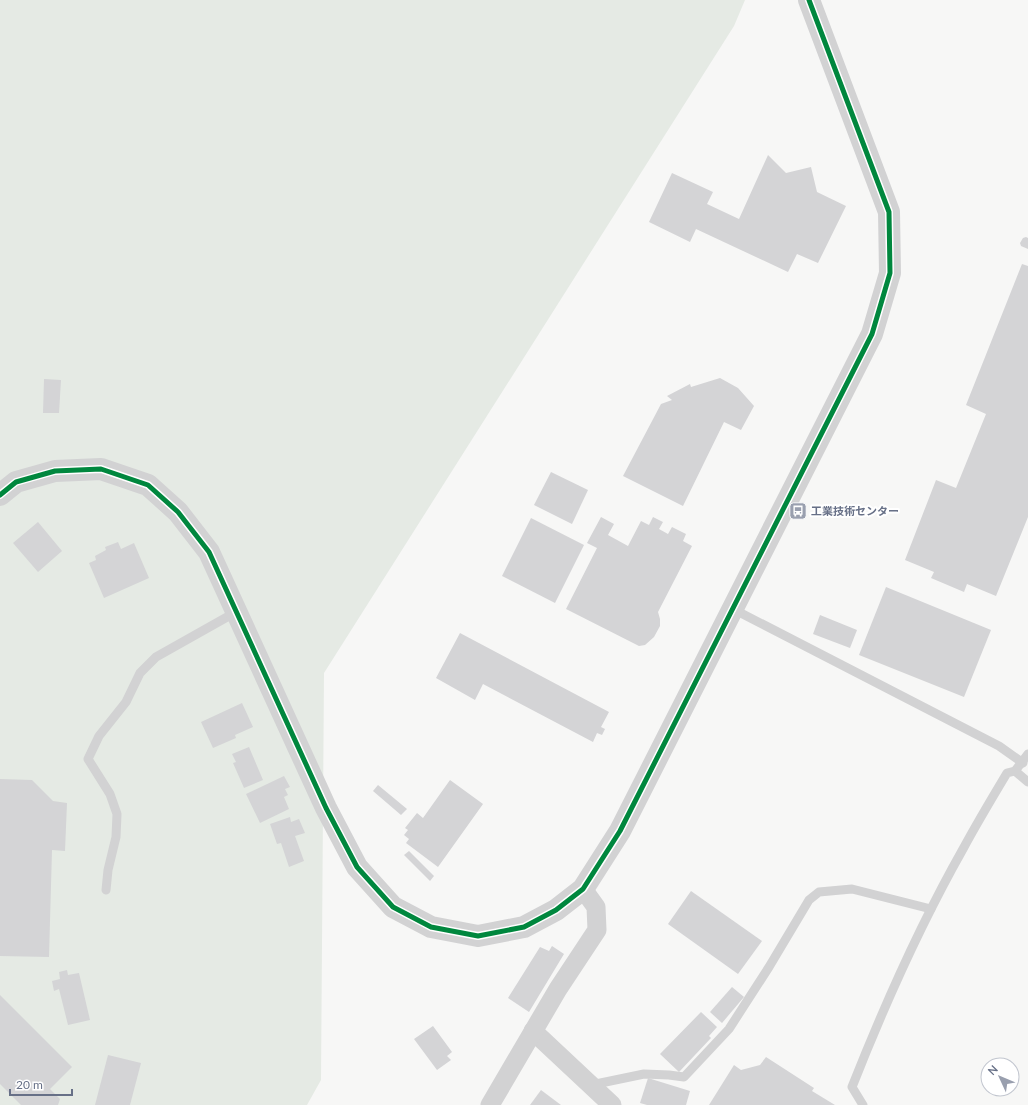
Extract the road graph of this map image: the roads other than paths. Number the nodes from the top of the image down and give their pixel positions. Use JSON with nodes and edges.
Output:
{"nodes":[{"id":1,"x":809,"y":0,"type":"edge"},
{"id":2,"x":0,"y":495,"type":"edge"},
{"id":3,"x":733,"y":609,"type":"junction"},
{"id":4,"x":236,"y":612,"type":"junction"},
{"id":5,"x":1028,"y":754,"type":"edge"},
{"id":6,"x":1022,"y":762,"type":"junction"},
{"id":7,"x":1015,"y":771,"type":"junction"},
{"id":8,"x":1028,"y":782,"type":"edge"},
{"id":9,"x":584,"y":889,"type":"junction"},
{"id":10,"x":106,"y":890,"type":"dead end"},
{"id":11,"x":931,"y":909,"type":"junction"},
{"id":12,"x":534,"y":1031,"type":"junction"},
{"id":13,"x":591,"y":1085,"type":"junction"},
{"id":14,"x":490,"y":1105,"type":"edge"},
{"id":15,"x":612,"y":1105,"type":"edge"},
{"id":16,"x":863,"y":1105,"type":"edge"}],
"edges":[{"from":1,"to":3,"type":"street"},
{"from":2,"to":4,"type":"street"},
{"from":3,"to":6,"type":"lane"},
{"from":3,"to":9,"type":"street"},
{"from":4,"to":9,"type":"street"},
{"from":4,"to":10,"type":"lane"},
{"from":5,"to":6,"type":"lane"},
{"from":6,"to":7,"type":"lane"},
{"from":7,"to":8,"type":"lane"},
{"from":7,"to":11,"type":"lane"},
{"from":9,"to":12,"type":"street"},
{"from":11,"to":13,"type":"lane"},
{"from":11,"to":16,"type":"lane"},
{"from":12,"to":13,"type":"street"},
{"from":12,"to":14,"type":"street"},
{"from":13,"to":15,"type":"street"}]}
